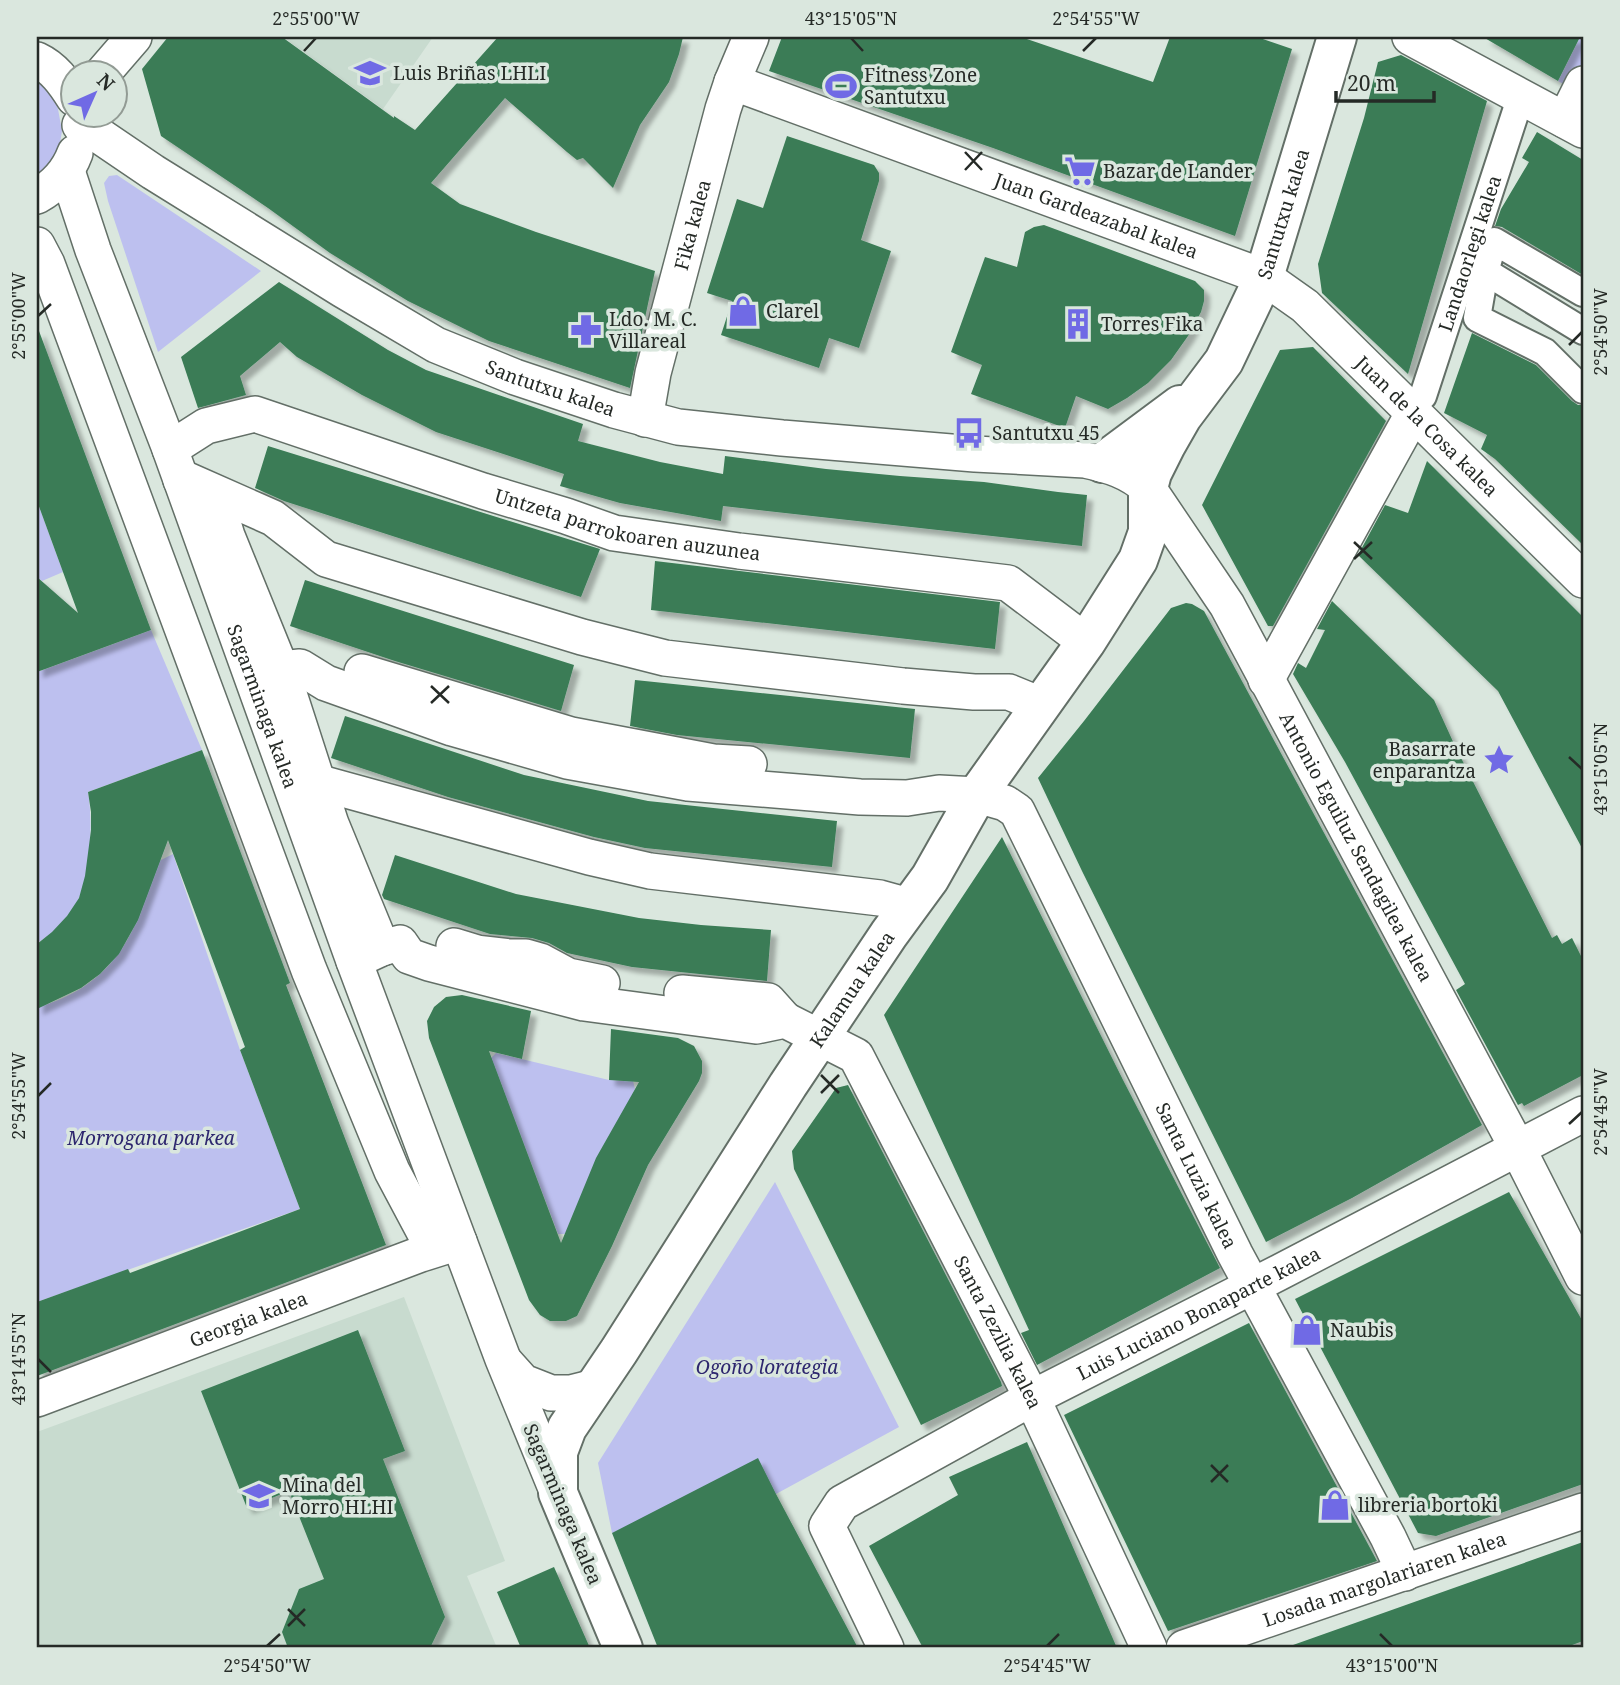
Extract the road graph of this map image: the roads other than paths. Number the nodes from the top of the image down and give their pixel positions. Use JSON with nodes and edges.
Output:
{"nodes":[{"id":1,"x":134,"y":37,"type":"edge"},
{"id":2,"x":751,"y":37,"type":"edge"},
{"id":3,"x":1337,"y":37,"type":"edge"},
{"id":4,"x":1410,"y":37,"type":"edge"},
{"id":5,"x":37,"y":60,"type":"edge"},
{"id":6,"x":114,"y":60,"type":"edge"},
{"id":7,"x":60,"y":77,"type":"edge"},
{"id":8,"x":732,"y":82,"type":"junction"},
{"id":9,"x":1583,"y":84,"type":"edge"},
{"id":10,"x":1516,"y":111,"type":"dead end"},
{"id":11,"x":1574,"y":125,"type":"edge"},
{"id":12,"x":78,"y":130,"type":"edge"},
{"id":13,"x":93,"y":130,"type":"edge"},
{"id":14,"x":67,"y":171,"type":"junction"},
{"id":15,"x":37,"y":196,"type":"edge"},
{"id":16,"x":37,"y":245,"type":"edge"},
{"id":17,"x":1476,"y":267,"type":"junction"},
{"id":18,"x":1264,"y":277,"type":"junction"},
{"id":19,"x":1583,"y":293,"type":"edge"},
{"id":20,"x":1583,"y":331,"type":"edge"},
{"id":21,"x":1208,"y":381,"type":"junction"},
{"id":22,"x":1583,"y":390,"type":"edge"},
{"id":23,"x":1419,"y":404,"type":"junction"},
{"id":24,"x":645,"y":419,"type":"junction"},
{"id":25,"x":1094,"y":461,"type":"junction"},
{"id":26,"x":192,"y":468,"type":"junction"},
{"id":27,"x":1148,"y":488,"type":"junction"},
{"id":28,"x":1583,"y":580,"type":"edge"},
{"id":29,"x":1086,"y":642,"type":"junction"},
{"id":30,"x":290,"y":668,"type":"junction"},
{"id":31,"x":1266,"y":680,"type":"junction"},
{"id":32,"x":1023,"y":700,"type":"junction"},
{"id":33,"x":317,"y":782,"type":"junction"},
{"id":34,"x":977,"y":794,"type":"junction"},
{"id":35,"x":909,"y":906,"type":"junction"},
{"id":36,"x":379,"y":951,"type":"junction"},
{"id":37,"x":821,"y":1037,"type":"junction"},
{"id":38,"x":1583,"y":1114,"type":"edge"},
{"id":39,"x":1517,"y":1147,"type":"junction"},
{"id":40,"x":459,"y":1242,"type":"junction"},
{"id":41,"x":1583,"y":1277,"type":"edge"},
{"id":42,"x":1252,"y":1286,"type":"junction"},
{"id":43,"x":503,"y":1359,"type":"junction"},
{"id":44,"x":595,"y":1387,"type":"junction"},
{"id":45,"x":1032,"y":1398,"type":"junction"},
{"id":46,"x":37,"y":1399,"type":"edge"},
{"id":47,"x":558,"y":1493,"type":"junction"},
{"id":48,"x":1583,"y":1511,"type":"edge"},
{"id":49,"x":1405,"y":1573,"type":"junction"},
{"id":50,"x":623,"y":1648,"type":"edge"},
{"id":51,"x":886,"y":1648,"type":"edge"},
{"id":52,"x":1149,"y":1648,"type":"edge"},
{"id":53,"x":1184,"y":1648,"type":"edge"}],
"edges":[{"from":1,"to":6,"type":"street"},
{"from":2,"to":8,"type":"street","name":"Fika kalea"},
{"from":3,"to":18,"type":"street","name":"Santutxu kalea"},
{"from":4,"to":11,"type":"street"},
{"from":5,"to":7,"type":"street"},
{"from":8,"to":18,"type":"street","name":"Juan Gardeazabal kalea"},
{"from":8,"to":24,"type":"street","name":"Fika kalea"},
{"from":9,"to":11,"type":"street"},
{"from":10,"to":17,"type":"street","name":"Landaorlegi kalea"},
{"from":12,"to":14,"type":"street"},
{"from":13,"to":24,"type":"street","name":"Santutxu kalea"},
{"from":14,"to":15,"type":"street"},
{"from":14,"to":26,"type":"street","name":"Sagarminaga kalea"},
{"from":16,"to":40,"type":"street"},
{"from":17,"to":19,"type":"street"},
{"from":17,"to":20,"type":"street"},
{"from":17,"to":22,"type":"street"},
{"from":17,"to":23,"type":"street","name":"Landaorlegi kalea"},
{"from":18,"to":21,"type":"street","name":"Santutxu kalea"},
{"from":18,"to":23,"type":"street","name":"Juan de la Cosa kalea"},
{"from":21,"to":25,"type":"street","name":"Santutxu kalea"},
{"from":21,"to":27,"type":"street","name":"Santutxu kalea"},
{"from":23,"to":28,"type":"street","name":"Juan de la Cosa kalea"},
{"from":23,"to":31,"type":"street","name":"Landaorlegi kalea"},
{"from":24,"to":25,"type":"street","name":"Santutxu kalea"},
{"from":25,"to":27,"type":"street","name":"Antonio Eguiluz Sendagilea kalea"},
{"from":26,"to":29,"type":"street","name":"Untzeta parrokoaren auzunea"},
{"from":26,"to":30,"type":"street"},
{"from":26,"to":32,"type":"street"},
{"from":26,"to":36,"type":"street","name":"Sagarminaga kalea"},
{"from":27,"to":29,"type":"street","name":"Kalamua kalea"},
{"from":27,"to":31,"type":"street","name":"Antonio Eguiluz Sendagilea kalea"},
{"from":29,"to":32,"type":"street","name":"Kalamua kalea"},
{"from":30,"to":33,"type":"street"},
{"from":30,"to":34,"type":"street"},
{"from":31,"to":39,"type":"street","name":"Antonio Eguiluz Sendagilea kalea"},
{"from":32,"to":34,"type":"street","name":"Kalamua kalea"},
{"from":33,"to":35,"type":"street"},
{"from":33,"to":36,"type":"street"},
{"from":34,"to":35,"type":"street","name":"Kalamua kalea"},
{"from":34,"to":42,"type":"street","name":"Santa Luzia kalea"},
{"from":35,"to":37,"type":"street","name":"Kalamua kalea"},
{"from":36,"to":37,"type":"street"},
{"from":36,"to":40,"type":"street","name":"Sagarminaga kalea"},
{"from":37,"to":44,"type":"street","name":"Kalamua kalea"},
{"from":37,"to":45,"type":"street","name":"Santa Zezilia kalea"},
{"from":38,"to":39,"type":"street","name":"Luis Luciano Bonaparte kalea"},
{"from":39,"to":41,"type":"street","name":"Antonio Eguiluz Sendagilea kalea"},
{"from":39,"to":42,"type":"street","name":"Luis Luciano Bonaparte kalea"},
{"from":40,"to":43,"type":"street","name":"Sagarminaga kalea"},
{"from":40,"to":46,"type":"street","name":"Georgia kalea"},
{"from":42,"to":45,"type":"street","name":"Luis Luciano Bonaparte kalea"},
{"from":42,"to":49,"type":"street","name":"Santa Luzia kalea"},
{"from":43,"to":44,"type":"street","name":"Sagarminaga kalea"},
{"from":43,"to":47,"type":"street","name":"Sagarminaga kalea"},
{"from":44,"to":47,"type":"street","name":"Kalamua kalea"},
{"from":45,"to":51,"type":"street","name":"Luis Luciano Bonaparte kalea"},
{"from":45,"to":52,"type":"street","name":"Santa Zezilia kalea"},
{"from":47,"to":50,"type":"street","name":"Sagarminaga kalea"},
{"from":48,"to":49,"type":"street","name":"Losada margolariaren kalea"},
{"from":49,"to":53,"type":"street","name":"Losada margolariaren kalea"}]}
